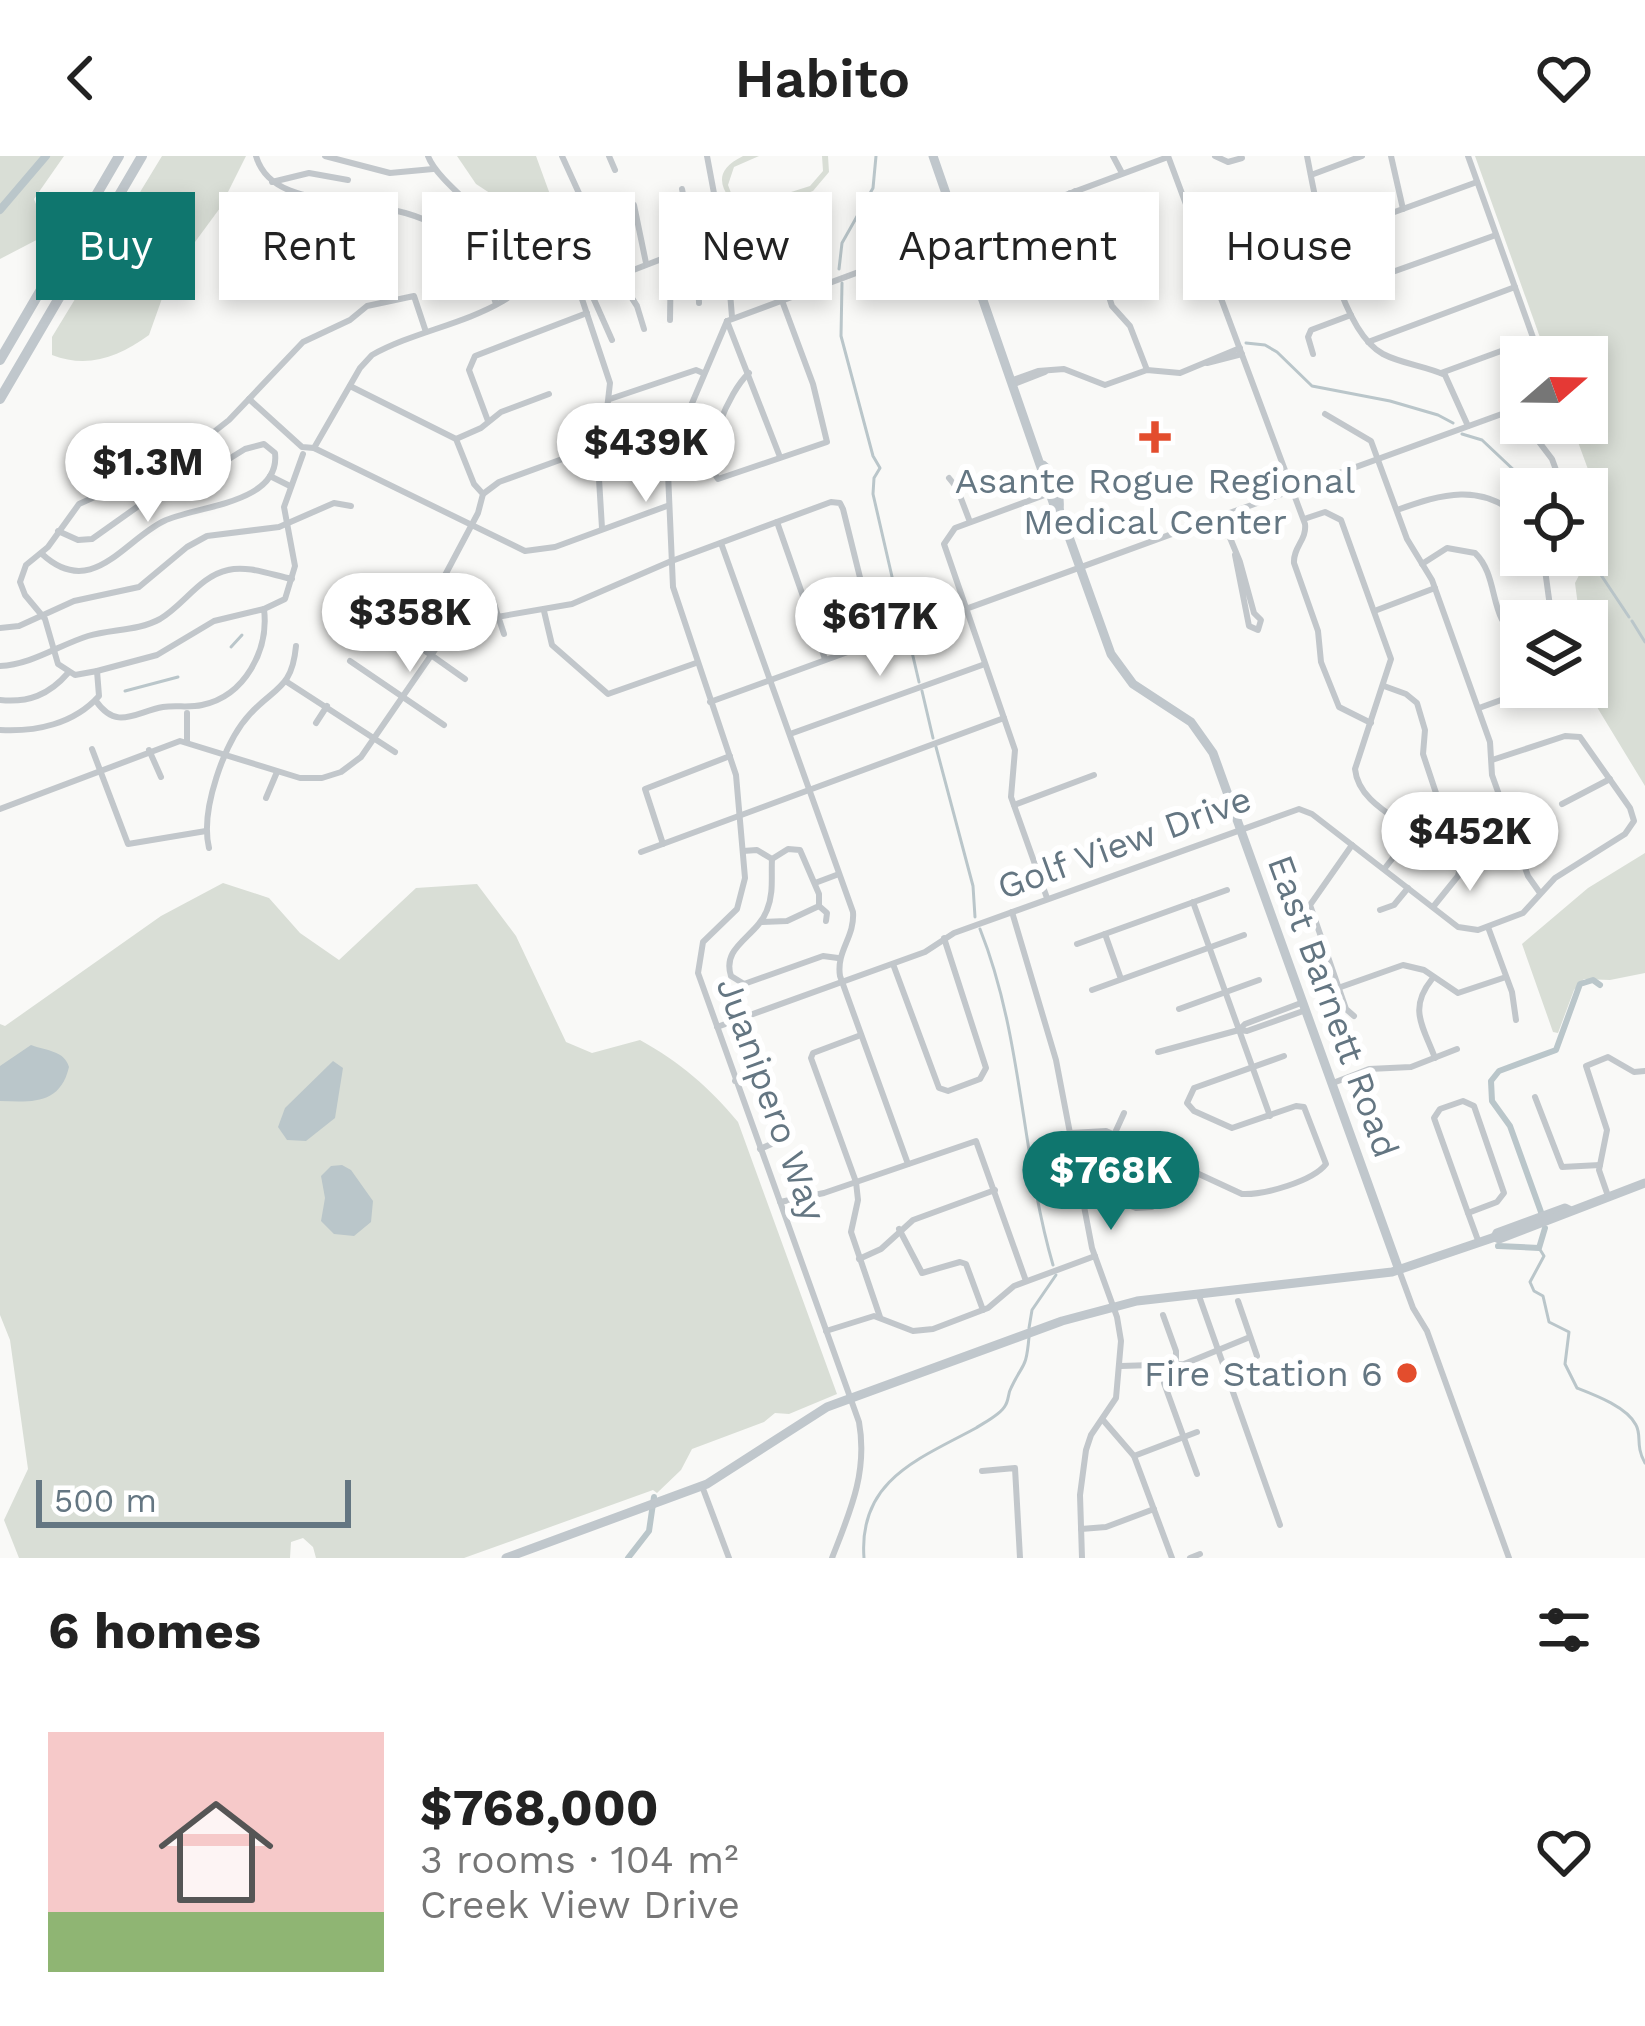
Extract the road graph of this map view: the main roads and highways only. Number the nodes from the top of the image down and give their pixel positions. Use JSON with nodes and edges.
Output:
{"nodes":[{"id":1,"x":119,"y":156,"type":"edge"},
{"id":2,"x":142,"y":156,"type":"edge"},
{"id":3,"x":933,"y":156,"type":"edge"},
{"id":4,"x":0,"y":360,"type":"edge"},
{"id":5,"x":0,"y":399,"type":"edge"},
{"id":6,"x":1043,"y":465,"type":"junction"},
{"id":7,"x":1058,"y":508,"type":"junction"},
{"id":8,"x":1645,"y":1183,"type":"edge"},
{"id":9,"x":1400,"y":1270,"type":"junction"},
{"id":10,"x":506,"y":1558,"type":"edge"}],
"edges":[{"from":1,"to":4,"type":"highway"},
{"from":2,"to":5,"type":"highway"},
{"from":3,"to":6,"type":"main road","name":"East Barnett Road"},
{"from":6,"to":7,"type":"main road","name":"East Barnett Road"},
{"from":6,"to":7,"type":"main road","name":"East Barnett Road"},
{"from":7,"to":9,"type":"main road","name":"East Barnett Road"},
{"from":8,"to":9,"type":"main road"},
{"from":9,"to":10,"type":"main road"}]}
